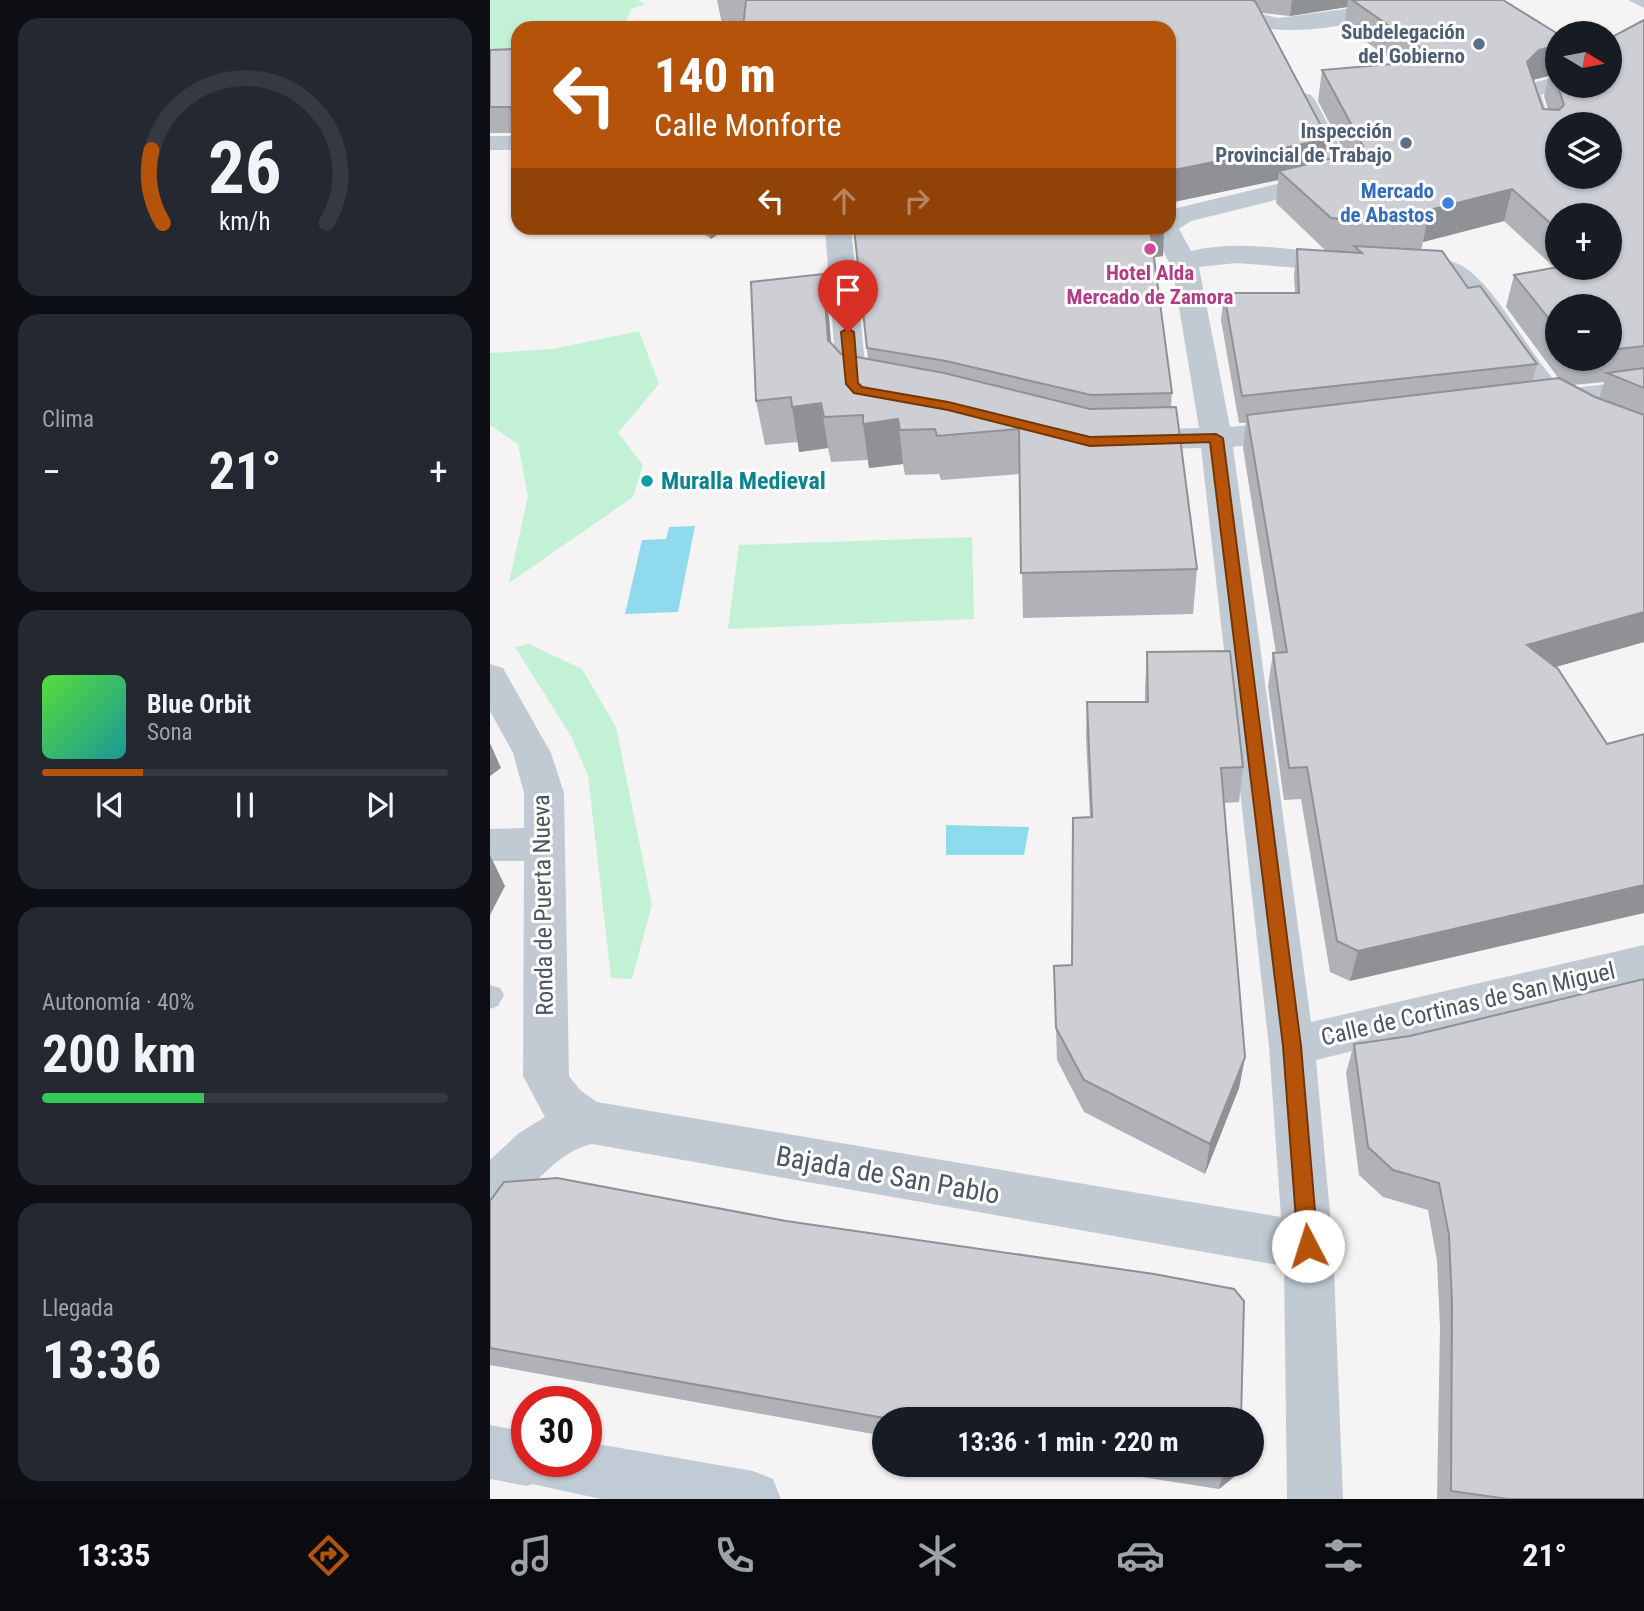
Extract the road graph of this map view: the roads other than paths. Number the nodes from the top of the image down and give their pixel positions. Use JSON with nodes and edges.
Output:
{"nodes":[{"id":1,"x":1636,"y":0,"type":"edge"},
{"id":2,"x":1644,"y":4,"type":"edge"},
{"id":3,"x":1366,"y":10,"type":"edge"},
{"id":4,"x":1196,"y":13,"type":"edge"},
{"id":5,"x":1263,"y":24,"type":"junction"},
{"id":6,"x":1277,"y":50,"type":"edge"},
{"id":7,"x":1290,"y":74,"type":"edge"},
{"id":8,"x":1545,"y":85,"type":"edge"},
{"id":9,"x":1544,"y":134,"type":"edge"},
{"id":10,"x":490,"y":143,"type":"edge"},
{"id":11,"x":511,"y":143,"type":"edge"},
{"id":12,"x":1176,"y":220,"type":"edge"},
{"id":13,"x":839,"y":235,"type":"edge"},
{"id":14,"x":1170,"y":235,"type":"edge"},
{"id":15,"x":1184,"y":264,"type":"junction"},
{"id":16,"x":1638,"y":390,"type":"edge"},
{"id":17,"x":907,"y":399,"type":"edge"},
{"id":18,"x":1557,"y":400,"type":"junction"},
{"id":19,"x":1511,"y":404,"type":"edge"},
{"id":20,"x":1332,"y":426,"type":"edge"},
{"id":21,"x":1630,"y":434,"type":"edge"},
{"id":22,"x":1216,"y":438,"type":"junction"},
{"id":23,"x":1102,"y":441,"type":"edge"},
{"id":24,"x":490,"y":677,"type":"edge"},
{"id":25,"x":545,"y":844,"type":"junction"},
{"id":26,"x":490,"y":845,"type":"edge"},
{"id":27,"x":1644,"y":962,"type":"edge"},
{"id":28,"x":1292,"y":1046,"type":"junction"},
{"id":29,"x":592,"y":1123,"type":"junction"},
{"id":30,"x":490,"y":1193,"type":"edge"},
{"id":31,"x":1308,"y":1246,"type":"junction"},
{"id":32,"x":490,"y":1452,"type":"edge"},
{"id":33,"x":511,"y":1455,"type":"edge"},
{"id":34,"x":602,"y":1472,"type":"edge"},
{"id":35,"x":753,"y":1499,"type":"edge"},
{"id":36,"x":1315,"y":1499,"type":"edge"}],
"edges":[{"from":1,"to":2,"type":"street"},
{"from":3,"to":5,"type":"street"},
{"from":4,"to":5,"type":"street"},
{"from":5,"to":6,"type":"street"},
{"from":7,"to":12,"type":"street"},
{"from":8,"to":9,"type":"street"},
{"from":10,"to":11,"type":"street"},
{"from":13,"to":17,"type":"street"},
{"from":14,"to":15,"type":"street"},
{"from":15,"to":18,"type":"street"},
{"from":15,"to":22,"type":"street"},
{"from":16,"to":18,"type":"street"},
{"from":16,"to":21,"type":"street"},
{"from":18,"to":19,"type":"street"},
{"from":18,"to":21,"type":"street"},
{"from":20,"to":22,"type":"street"},
{"from":22,"to":23,"type":"street"},
{"from":22,"to":28,"type":"street"},
{"from":24,"to":25,"type":"street","name":"Ronda de Puerta Nueva"},
{"from":25,"to":26,"type":"street"},
{"from":25,"to":29,"type":"street","name":"Ronda de Puerta Nueva"},
{"from":27,"to":28,"type":"street","name":"Calle de Cortinas de San Miguel"},
{"from":28,"to":31,"type":"street"},
{"from":29,"to":30,"type":"street","name":"Bajada de San Pablo"},
{"from":29,"to":31,"type":"street","name":"Bajada de San Pablo"},
{"from":31,"to":36,"type":"street"},
{"from":32,"to":33,"type":"main road"},
{"from":34,"to":35,"type":"main road"}]}
